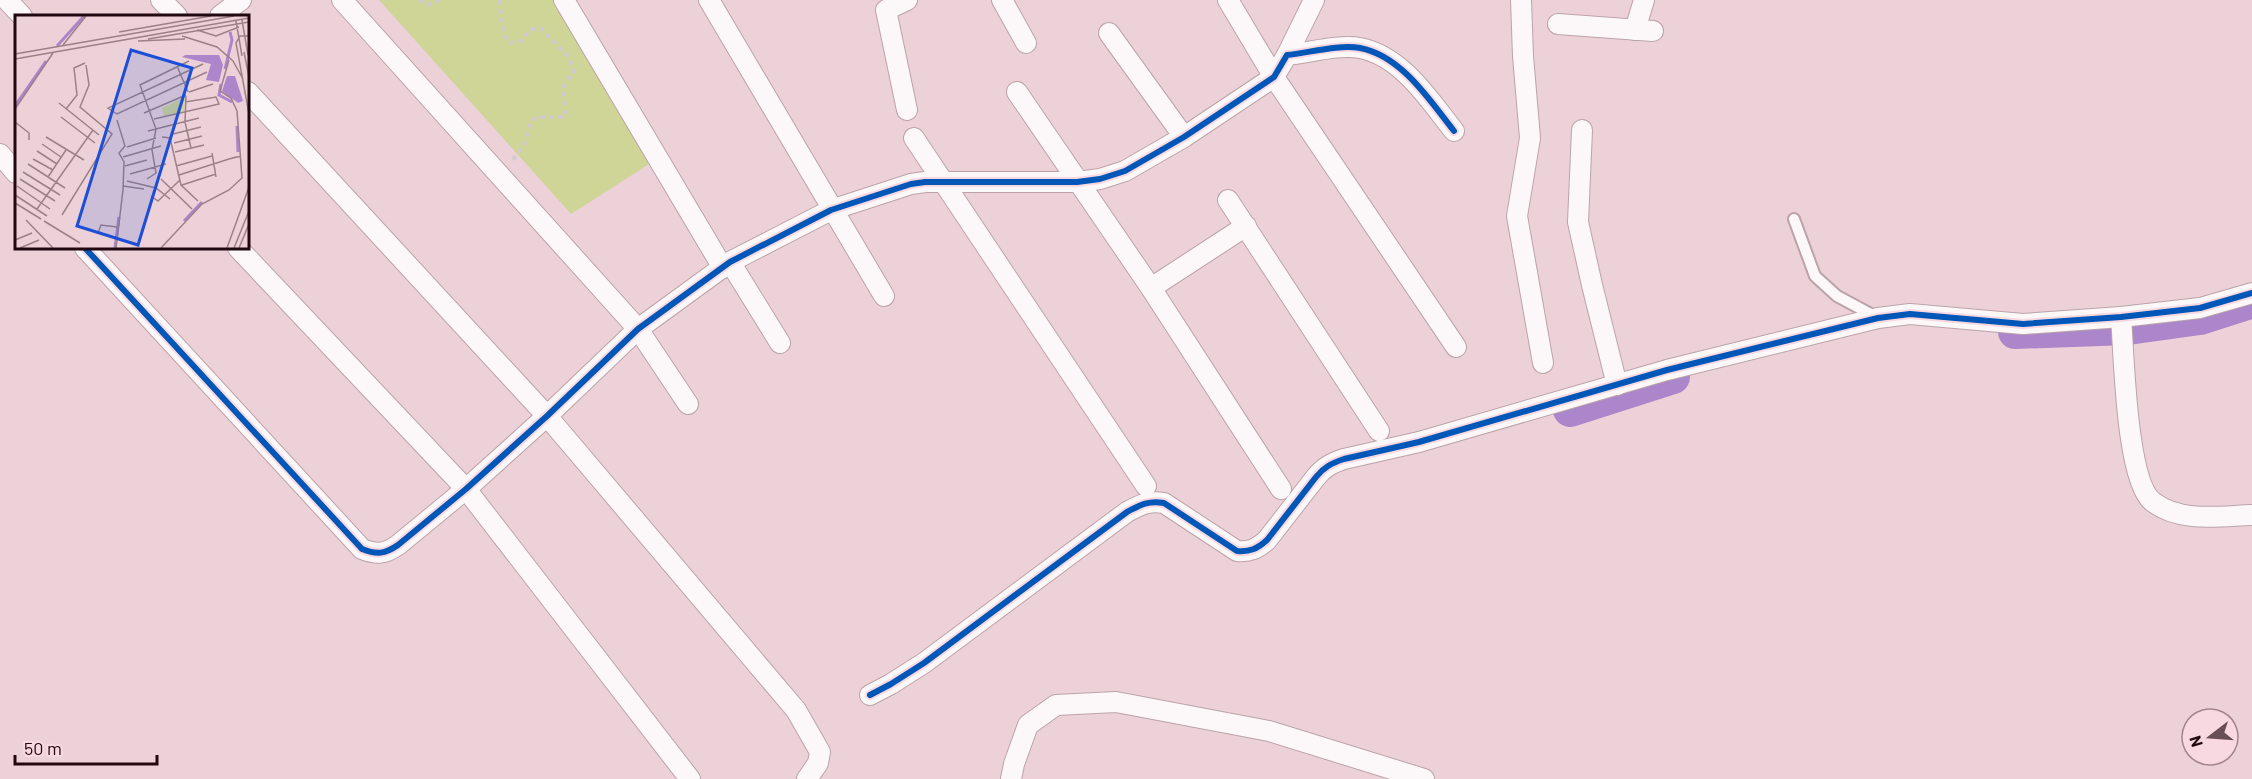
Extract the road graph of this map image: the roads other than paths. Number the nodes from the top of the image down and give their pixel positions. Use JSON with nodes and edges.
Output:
{"nodes":[{"id":1,"x":6,"y":0,"type":"edge"},
{"id":2,"x":161,"y":0,"type":"edge"},
{"id":3,"x":241,"y":0,"type":"edge"},
{"id":4,"x":342,"y":0,"type":"edge"},
{"id":5,"x":564,"y":0,"type":"edge"},
{"id":6,"x":709,"y":0,"type":"edge"},
{"id":7,"x":907,"y":0,"type":"edge"},
{"id":8,"x":1002,"y":0,"type":"edge"},
{"id":9,"x":1228,"y":0,"type":"edge"},
{"id":10,"x":1314,"y":0,"type":"edge"},
{"id":11,"x":1521,"y":0,"type":"edge"},
{"id":12,"x":1644,"y":0,"type":"edge"},
{"id":13,"x":21,"y":15,"type":"edge"},
{"id":14,"x":176,"y":15,"type":"edge"},
{"id":15,"x":221,"y":15,"type":"edge"},
{"id":16,"x":1558,"y":24,"type":"dead end"},
{"id":17,"x":1109,"y":33,"type":"dead end"},
{"id":18,"x":1026,"y":43,"type":"dead end"},
{"id":19,"x":1287,"y":55,"type":"junction"},
{"id":20,"x":1274,"y":76,"type":"junction"},
{"id":21,"x":1017,"y":92,"type":"dead end"},
{"id":22,"x":249,"y":93,"type":"edge"},
{"id":23,"x":907,"y":110,"type":"dead end"},
{"id":24,"x":1582,"y":130,"type":"dead end"},
{"id":25,"x":1454,"y":131,"type":"dead end"},
{"id":26,"x":1184,"y":137,"type":"junction"},
{"id":27,"x":914,"y":138,"type":"dead end"},
{"id":28,"x":0,"y":154,"type":"edge"},
{"id":29,"x":15,"y":172,"type":"edge"},
{"id":30,"x":945,"y":182,"type":"junction"},
{"id":31,"x":1077,"y":182,"type":"junction"},
{"id":32,"x":1228,"y":200,"type":"dead end"},
{"id":33,"x":831,"y":210,"type":"junction"},
{"id":34,"x":1794,"y":219,"type":"dead end"},
{"id":35,"x":1246,"y":226,"type":"junction"},
{"id":36,"x":87,"y":249,"type":"edge"},
{"id":37,"x":239,"y":249,"type":"edge"},
{"id":38,"x":726,"y":265,"type":"junction"},
{"id":39,"x":1151,"y":288,"type":"junction"},
{"id":40,"x":2252,"y":293,"type":"edge"},
{"id":41,"x":884,"y":296,"type":"dead end"},
{"id":42,"x":1878,"y":318,"type":"junction"},
{"id":43,"x":2121,"y":320,"type":"junction"},
{"id":44,"x":638,"y":329,"type":"junction"},
{"id":45,"x":780,"y":343,"type":"dead end"},
{"id":46,"x":1456,"y":347,"type":"dead end"},
{"id":47,"x":1543,"y":363,"type":"dead end"},
{"id":48,"x":1617,"y":385,"type":"junction"},
{"id":49,"x":688,"y":404,"type":"dead end"},
{"id":50,"x":548,"y":416,"type":"junction"},
{"id":51,"x":1379,"y":431,"type":"dead end"},
{"id":52,"x":1146,"y":486,"type":"dead end"},
{"id":53,"x":466,"y":489,"type":"junction"},
{"id":54,"x":1281,"y":489,"type":"dead end"},
{"id":55,"x":2252,"y":515,"type":"edge"},
{"id":56,"x":870,"y":695,"type":"dead end"},
{"id":57,"x":690,"y":779,"type":"edge"},
{"id":58,"x":807,"y":779,"type":"edge"},
{"id":59,"x":1011,"y":779,"type":"edge"},
{"id":60,"x":1424,"y":779,"type":"edge"}],
"edges":[{"from":1,"to":13,"type":"street"},
{"from":2,"to":14,"type":"street"},
{"from":3,"to":15,"type":"street"},
{"from":4,"to":44,"type":"street"},
{"from":5,"to":38,"type":"street"},
{"from":6,"to":33,"type":"street"},
{"from":7,"to":23,"type":"street"},
{"from":8,"to":18,"type":"street"},
{"from":9,"to":20,"type":"street"},
{"from":10,"to":19,"type":"street"},
{"from":11,"to":47,"type":"street"},
{"from":12,"to":16,"type":"street"},
{"from":17,"to":26,"type":"street"},
{"from":19,"to":20,"type":"street"},
{"from":19,"to":25,"type":"street"},
{"from":20,"to":26,"type":"street"},
{"from":20,"to":46,"type":"street"},
{"from":21,"to":31,"type":"street"},
{"from":22,"to":50,"type":"street"},
{"from":24,"to":48,"type":"street"},
{"from":26,"to":31,"type":"street"},
{"from":27,"to":30,"type":"street"},
{"from":28,"to":29,"type":"street"},
{"from":30,"to":31,"type":"street"},
{"from":30,"to":33,"type":"street"},
{"from":30,"to":52,"type":"street"},
{"from":31,"to":39,"type":"street"},
{"from":32,"to":35,"type":"street"},
{"from":33,"to":38,"type":"street"},
{"from":33,"to":41,"type":"street"},
{"from":34,"to":42,"type":"lane"},
{"from":35,"to":39,"type":"street"},
{"from":35,"to":51,"type":"street"},
{"from":36,"to":53,"type":"street"},
{"from":37,"to":53,"type":"street"},
{"from":38,"to":44,"type":"street"},
{"from":38,"to":45,"type":"street"},
{"from":39,"to":54,"type":"street"},
{"from":40,"to":43,"type":"street"},
{"from":42,"to":43,"type":"street"},
{"from":42,"to":48,"type":"street"},
{"from":43,"to":55,"type":"street"},
{"from":44,"to":49,"type":"street"},
{"from":44,"to":50,"type":"street"},
{"from":48,"to":56,"type":"street"},
{"from":50,"to":53,"type":"street"},
{"from":50,"to":58,"type":"street"},
{"from":53,"to":57,"type":"street"},
{"from":59,"to":60,"type":"street"}]}
